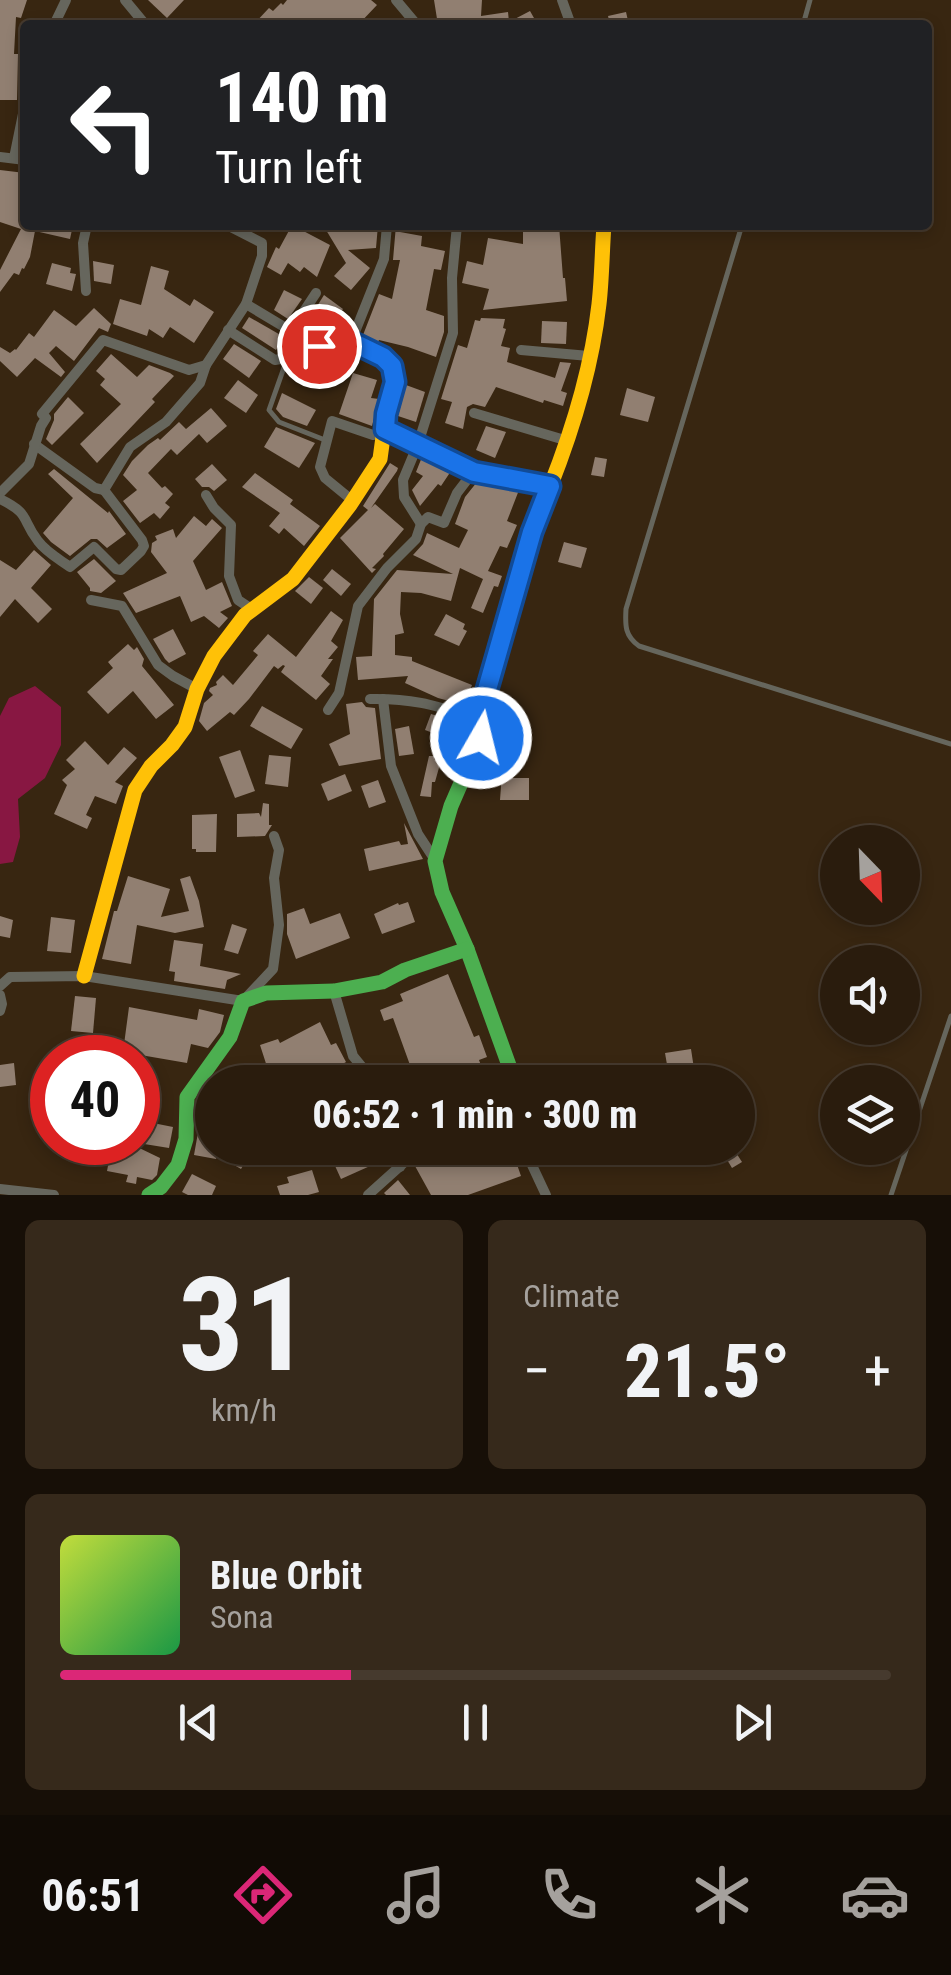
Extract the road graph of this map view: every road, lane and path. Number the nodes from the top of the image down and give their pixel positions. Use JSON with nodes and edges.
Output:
{"nodes":[{"id":1,"x":125,"y":0,"type":"edge"},
{"id":2,"x":396,"y":0,"type":"edge"},
{"id":3,"x":142,"y":20,"type":"edge"},
{"id":4,"x":413,"y":20,"type":"edge"},
{"id":5,"x":0,"y":158,"type":"edge"},
{"id":6,"x":19,"y":159,"type":"edge"},
{"id":7,"x":86,"y":230,"type":"edge"},
{"id":8,"x":237,"y":230,"type":"edge"},
{"id":9,"x":386,"y":230,"type":"edge"},
{"id":10,"x":457,"y":230,"type":"edge"},
{"id":11,"x":604,"y":230,"type":"edge"},
{"id":12,"x":740,"y":230,"type":"edge"},
{"id":13,"x":86,"y":291,"type":"dead end"},
{"id":14,"x":316,"y":293,"type":"dead end"},
{"id":15,"x":246,"y":304,"type":"junction"},
{"id":16,"x":228,"y":330,"type":"junction"},
{"id":17,"x":352,"y":342,"type":"junction"},
{"id":18,"x":521,"y":350,"type":"dead end"},
{"id":19,"x":589,"y":356,"type":"junction"},
{"id":20,"x":287,"y":358,"type":"junction"},
{"id":21,"x":206,"y":366,"type":"junction"},
{"id":22,"x":474,"y":413,"type":"dead end"},
{"id":23,"x":385,"y":429,"type":"junction"},
{"id":24,"x":568,"y":440,"type":"junction"},
{"id":25,"x":328,"y":441,"type":"junction"},
{"id":26,"x":34,"y":444,"type":"junction"},
{"id":27,"x":418,"y":444,"type":"junction"},
{"id":28,"x":474,"y":472,"type":"junction"},
{"id":29,"x":550,"y":486,"type":"junction"},
{"id":30,"x":104,"y":490,"type":"junction"},
{"id":31,"x":206,"y":495,"type":"dead end"},
{"id":32,"x":0,"y":496,"type":"edge"},
{"id":33,"x":352,"y":501,"type":"junction"},
{"id":34,"x":422,"y":524,"type":"junction"},
{"id":35,"x":91,"y":600,"type":"dead end"},
{"id":36,"x":253,"y":610,"type":"junction"},
{"id":37,"x":197,"y":689,"type":"junction"},
{"id":38,"x":383,"y":699,"type":"junction"},
{"id":39,"x":370,"y":700,"type":"dead end"},
{"id":40,"x":328,"y":710,"type":"dead end"},
{"id":41,"x":482,"y":720,"type":"junction"},
{"id":42,"x":951,"y":744,"type":"edge"},
{"id":43,"x":274,"y":836,"type":"dead end"},
{"id":44,"x":436,"y":861,"type":"junction"},
{"id":45,"x":467,"y":949,"type":"junction"},
{"id":46,"x":84,"y":976,"type":"junction"},
{"id":47,"x":0,"y":986,"type":"edge"},
{"id":48,"x":334,"y":991,"type":"junction"},
{"id":49,"x":243,"y":1001,"type":"junction"},
{"id":50,"x":0,"y":1011,"type":"edge"},
{"id":51,"x":951,"y":1016,"type":"edge"},
{"id":52,"x":359,"y":1065,"type":"edge"},
{"id":53,"x":509,"y":1065,"type":"edge"},
{"id":54,"x":532,"y":1165,"type":"edge"},
{"id":55,"x":400,"y":1167,"type":"edge"},
{"id":56,"x":0,"y":1189,"type":"edge"},
{"id":57,"x":54,"y":1195,"type":"edge"},
{"id":58,"x":149,"y":1195,"type":"edge"},
{"id":59,"x":368,"y":1195,"type":"edge"},
{"id":60,"x":546,"y":1195,"type":"edge"},
{"id":61,"x":892,"y":1195,"type":"edge"}],
"edges":[{"from":1,"to":3,"type":"street"},
{"from":2,"to":4,"type":"street"},
{"from":5,"to":6,"type":"street"},
{"from":7,"to":13,"type":"street"},
{"from":8,"to":15,"type":"street"},
{"from":9,"to":17,"type":"street"},
{"from":10,"to":27,"type":"street"},
{"from":11,"to":19,"type":"street"},
{"from":12,"to":42,"type":"lane"},
{"from":14,"to":15,"type":"street"},
{"from":15,"to":16,"type":"street"},
{"from":16,"to":20,"type":"street"},
{"from":16,"to":21,"type":"street"},
{"from":17,"to":20,"type":"street"},
{"from":17,"to":23,"type":"street"},
{"from":18,"to":19,"type":"street"},
{"from":19,"to":24,"type":"street"},
{"from":20,"to":25,"type":"lane"},
{"from":21,"to":26,"type":"street"},
{"from":21,"to":30,"type":"street"},
{"from":22,"to":24,"type":"street"},
{"from":23,"to":25,"type":"street"},
{"from":23,"to":27,"type":"street"},
{"from":23,"to":33,"type":"street"},
{"from":24,"to":29,"type":"street"},
{"from":25,"to":33,"type":"street"},
{"from":26,"to":30,"type":"street"},
{"from":26,"to":32,"type":"street"},
{"from":27,"to":28,"type":"street"},
{"from":27,"to":34,"type":"street"},
{"from":28,"to":29,"type":"street"},
{"from":28,"to":34,"type":"street"},
{"from":29,"to":41,"type":"street"},
{"from":30,"to":32,"type":"street"},
{"from":31,"to":36,"type":"street"},
{"from":33,"to":36,"type":"street"},
{"from":34,"to":40,"type":"street"},
{"from":35,"to":37,"type":"street"},
{"from":36,"to":37,"type":"street"},
{"from":37,"to":46,"type":"street"},
{"from":38,"to":39,"type":"street"},
{"from":38,"to":41,"type":"street"},
{"from":38,"to":44,"type":"street"},
{"from":41,"to":44,"type":"street"},
{"from":43,"to":49,"type":"street"},
{"from":44,"to":45,"type":"street"},
{"from":45,"to":48,"type":"street"},
{"from":45,"to":53,"type":"street"},
{"from":46,"to":47,"type":"street"},
{"from":46,"to":49,"type":"street"},
{"from":47,"to":50,"type":"street"},
{"from":48,"to":49,"type":"street"},
{"from":48,"to":52,"type":"street"},
{"from":49,"to":58,"type":"street"},
{"from":51,"to":61,"type":"lane"},
{"from":54,"to":60,"type":"street"},
{"from":55,"to":59,"type":"street"},
{"from":56,"to":57,"type":"street"}]}
